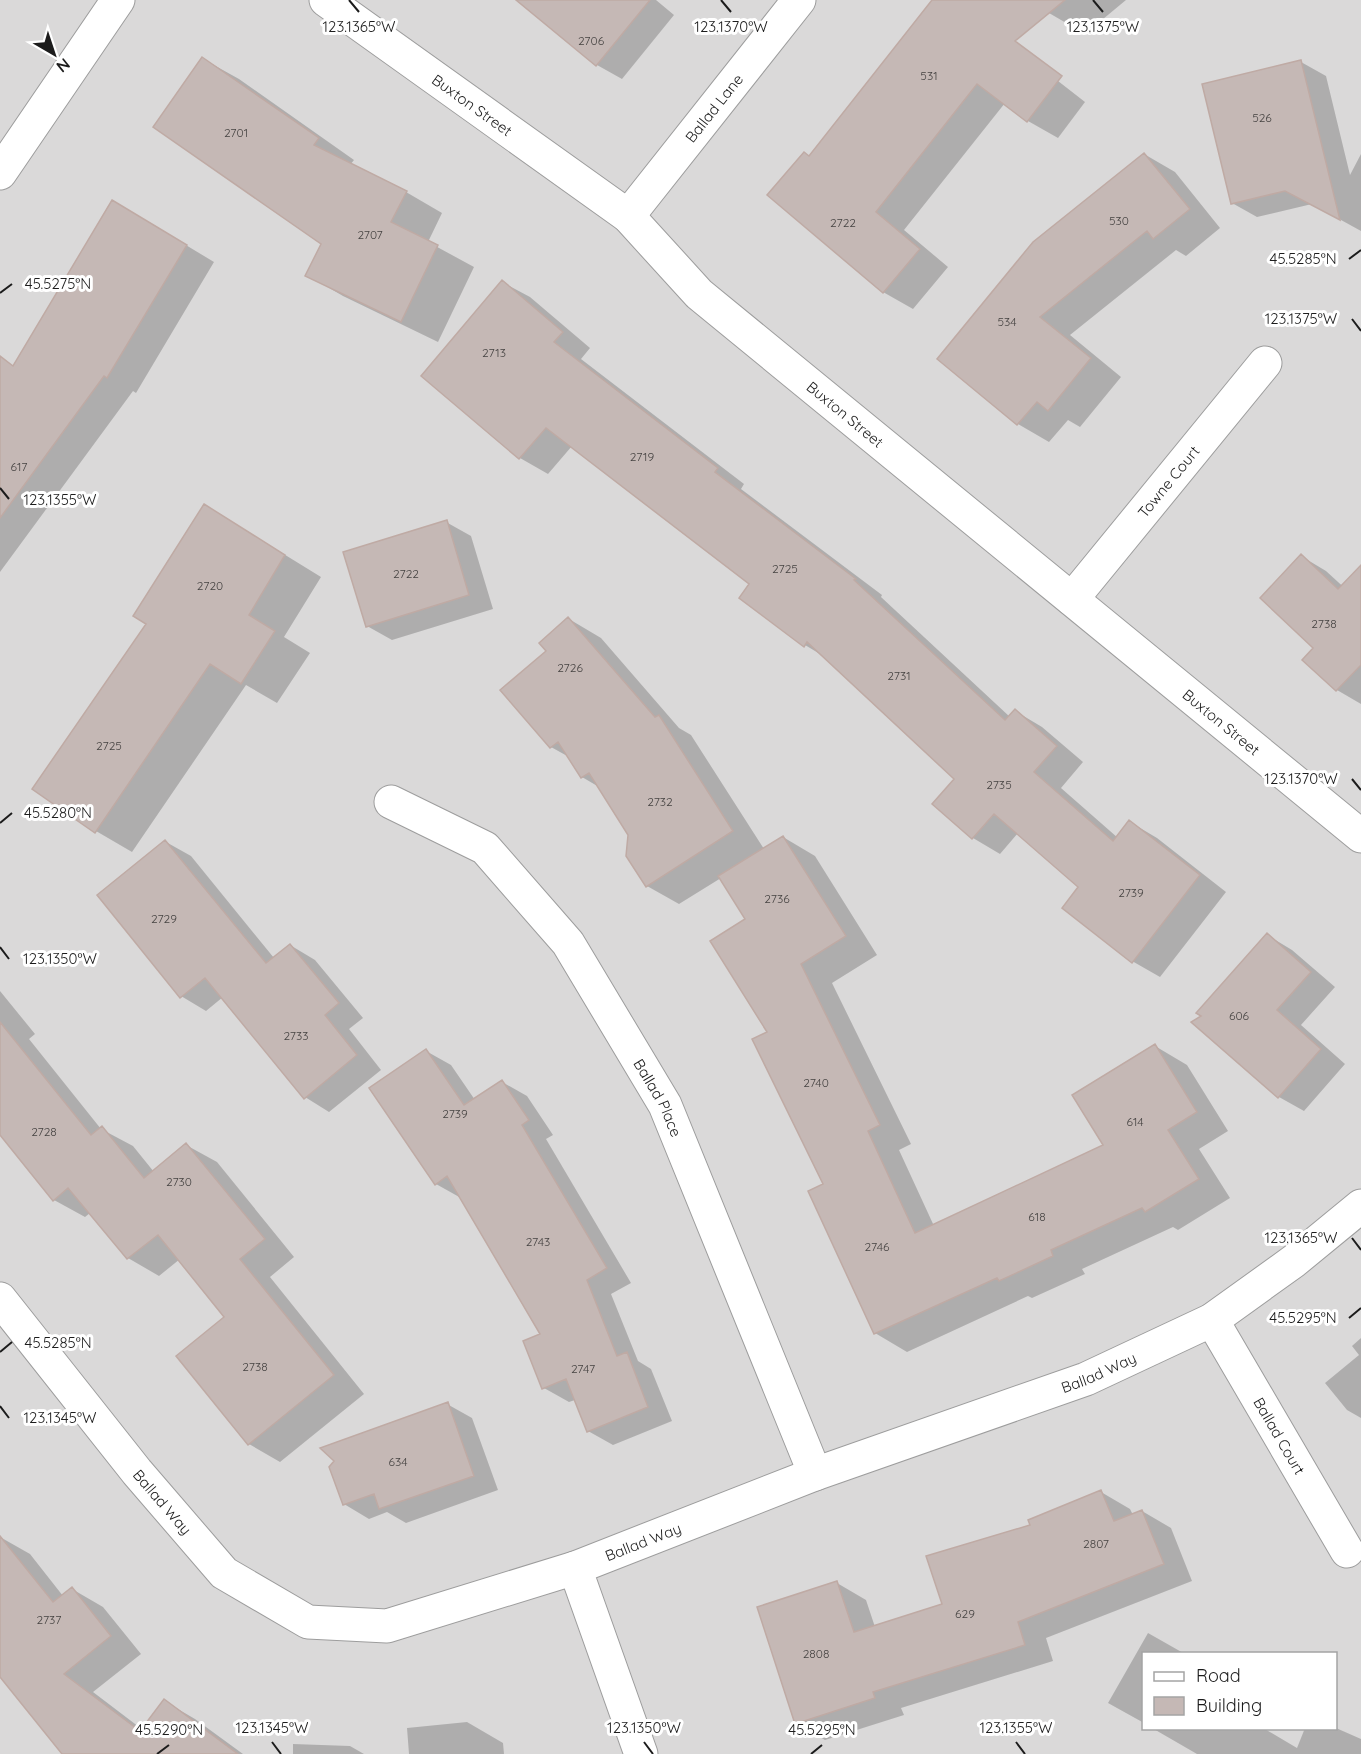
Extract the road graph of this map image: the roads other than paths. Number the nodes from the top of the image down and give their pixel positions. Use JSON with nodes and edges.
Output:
{"nodes":[{"id":1,"x":118,"y":0,"type":"edge"},
{"id":2,"x":326,"y":0,"type":"edge"},
{"id":3,"x":799,"y":0,"type":"edge"},
{"id":4,"x":0,"y":173,"type":"edge"},
{"id":5,"x":628,"y":216,"type":"junction"},
{"id":6,"x":1265,"y":363,"type":"dead end"},
{"id":7,"x":1072,"y":599,"type":"junction"},
{"id":8,"x":392,"y":802,"type":"dead end"},
{"id":9,"x":1361,"y":836,"type":"edge"},
{"id":10,"x":1361,"y":1206,"type":"edge"},
{"id":11,"x":0,"y":1299,"type":"edge"},
{"id":12,"x":1212,"y":1320,"type":"junction"},
{"id":13,"x":815,"y":1474,"type":"junction"},
{"id":14,"x":1347,"y":1551,"type":"dead end"},
{"id":15,"x":574,"y":1568,"type":"junction"},
{"id":16,"x":641,"y":1754,"type":"edge"}],
"edges":[{"from":1,"to":4,"type":"street"},
{"from":2,"to":5,"type":"street","name":"Buxton Street"},
{"from":3,"to":5,"type":"street","name":"Ballad Lane"},
{"from":5,"to":7,"type":"street","name":"Buxton Street"},
{"from":6,"to":7,"type":"street","name":"Towne Court"},
{"from":7,"to":9,"type":"street","name":"Buxton Street"},
{"from":8,"to":13,"type":"street","name":"Ballad Place"},
{"from":10,"to":12,"type":"street","name":"Ballad Way"},
{"from":11,"to":15,"type":"street","name":"Ballad Way"},
{"from":12,"to":13,"type":"street","name":"Ballad Way"},
{"from":12,"to":14,"type":"street","name":"Ballad Court"},
{"from":13,"to":15,"type":"street","name":"Ballad Way"},
{"from":15,"to":16,"type":"street"}]}
